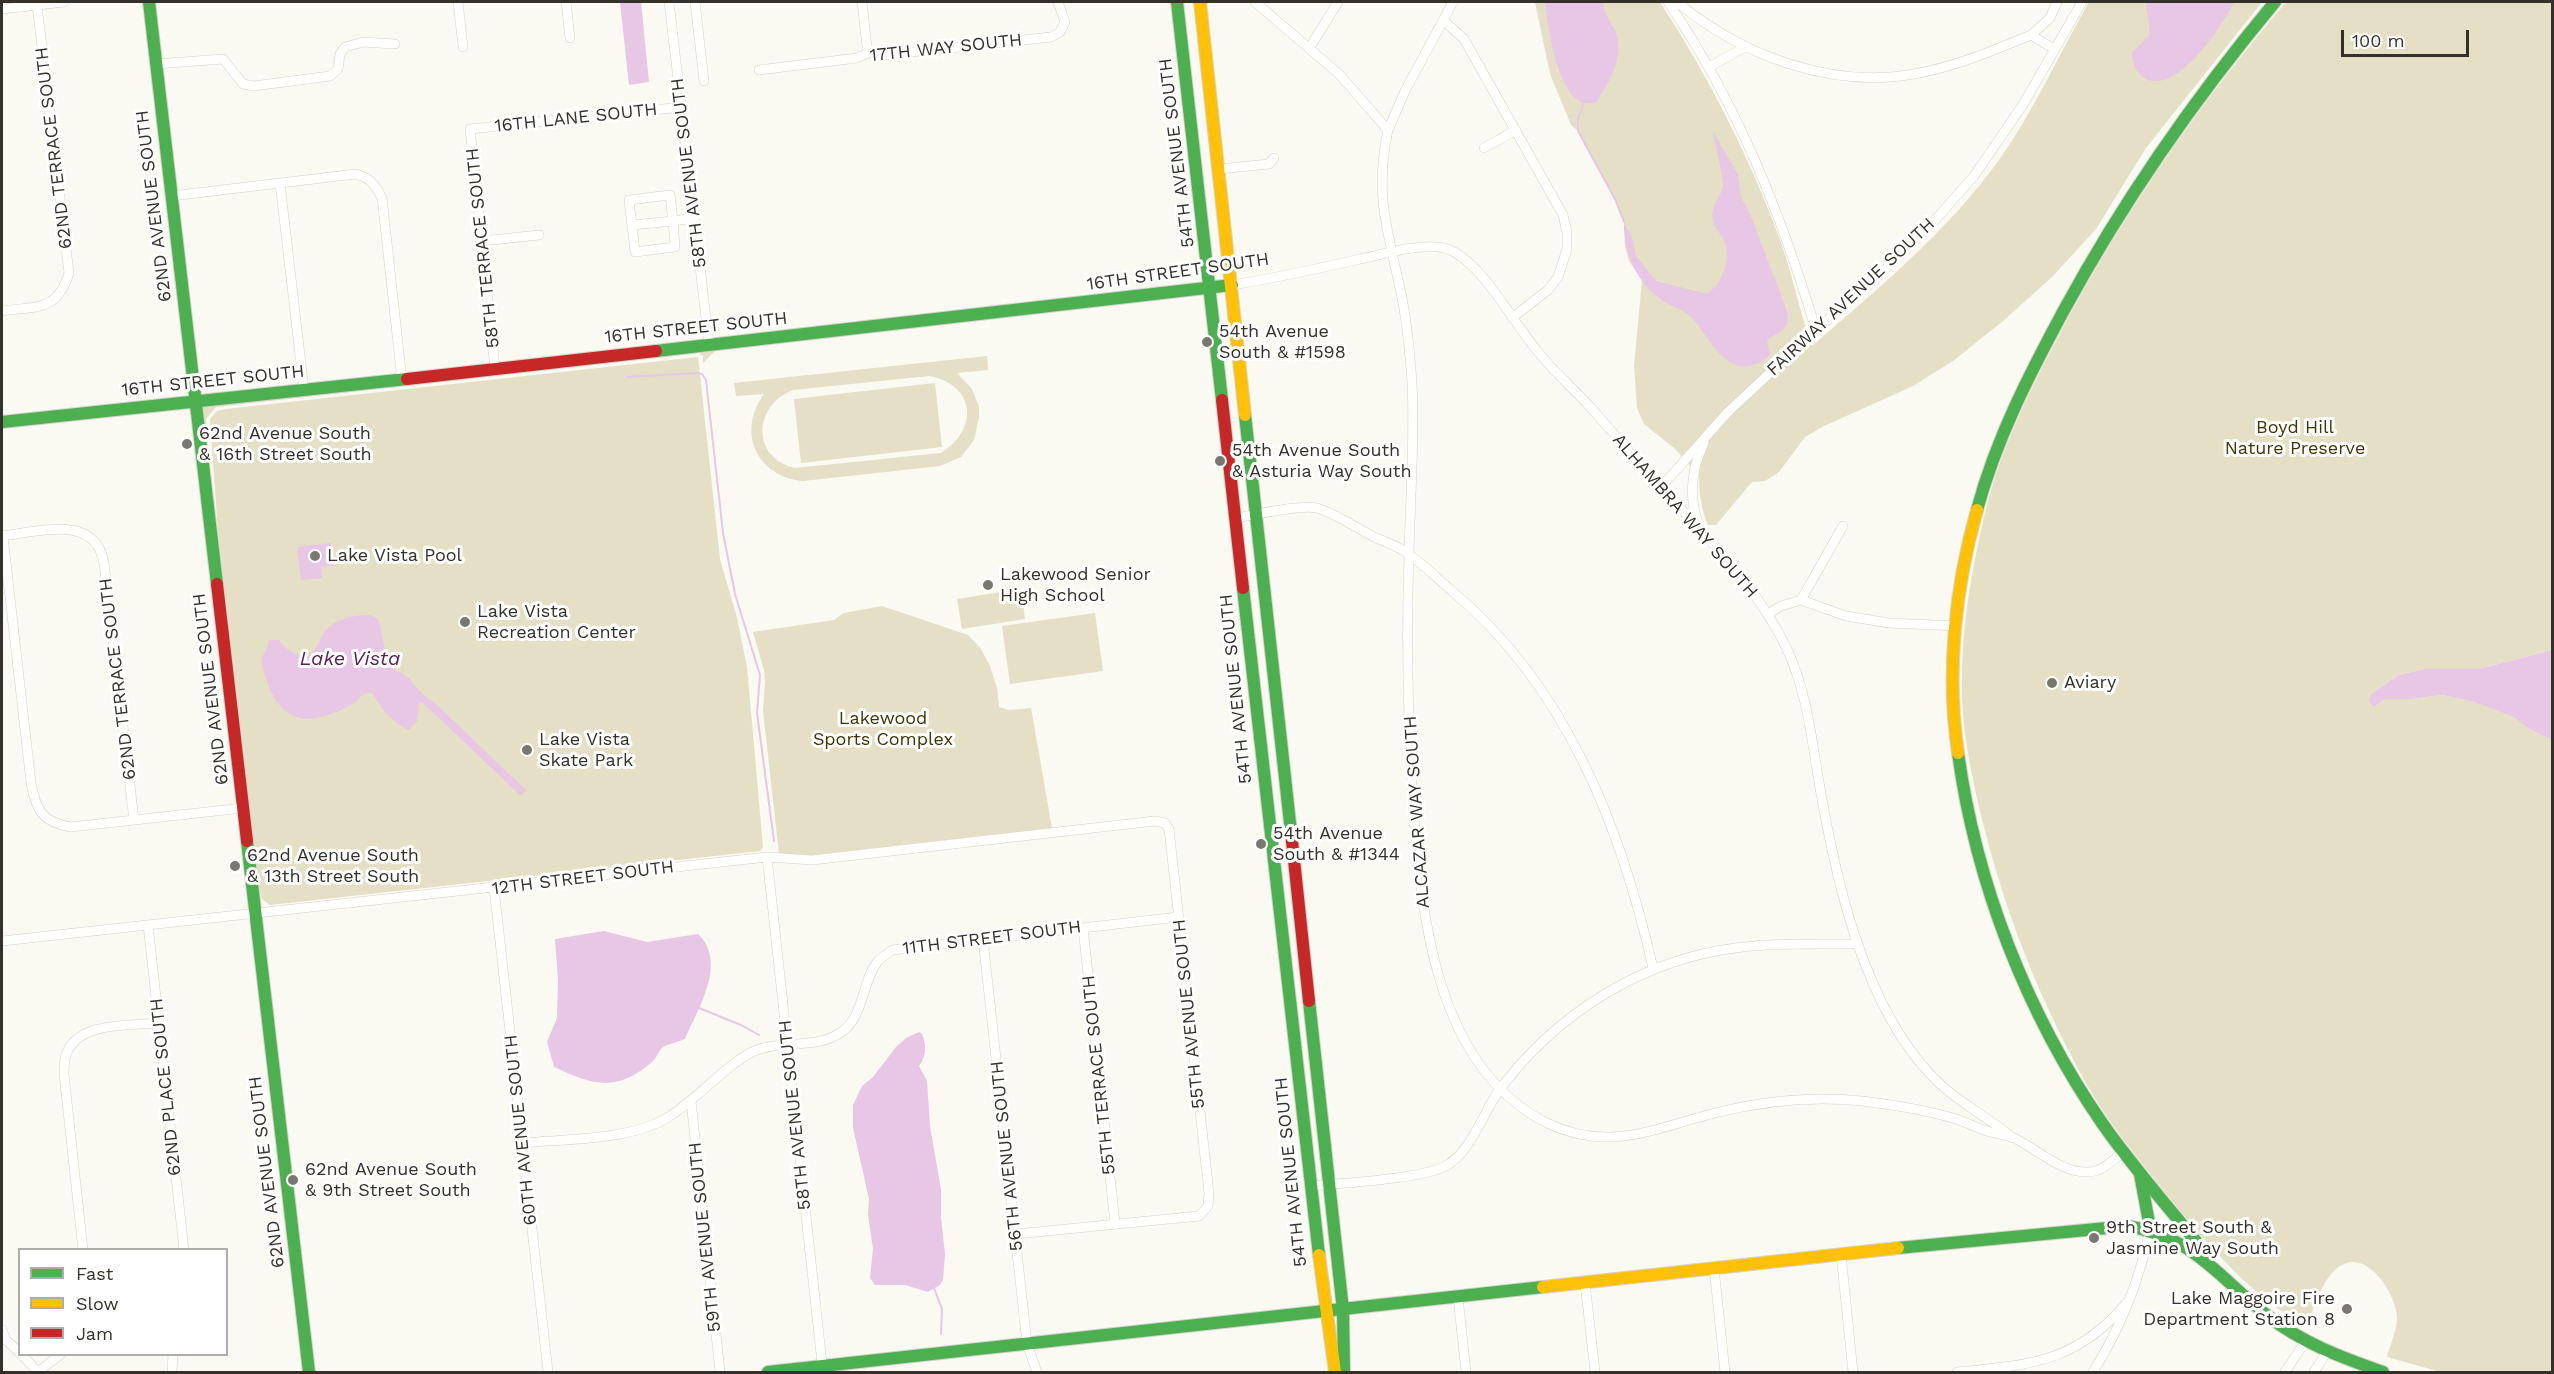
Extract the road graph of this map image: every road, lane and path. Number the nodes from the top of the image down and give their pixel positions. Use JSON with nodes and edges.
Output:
{"nodes":[{"id":1,"x":64,"y":2,"type":"edge"},
{"id":2,"x":149,"y":2,"type":"edge"},
{"id":3,"x":458,"y":2,"type":"edge"},
{"id":4,"x":566,"y":2,"type":"edge"},
{"id":5,"x":669,"y":2,"type":"edge"},
{"id":6,"x":695,"y":2,"type":"edge"},
{"id":7,"x":862,"y":2,"type":"edge"},
{"id":8,"x":1058,"y":2,"type":"edge"},
{"id":9,"x":1177,"y":2,"type":"edge"},
{"id":10,"x":1200,"y":2,"type":"edge"},
{"id":11,"x":1255,"y":2,"type":"edge"},
{"id":12,"x":1338,"y":2,"type":"edge"},
{"id":13,"x":1453,"y":2,"type":"edge"},
{"id":14,"x":1668,"y":2,"type":"edge"},
{"id":15,"x":1677,"y":2,"type":"edge"},
{"id":16,"x":2057,"y":2,"type":"edge"},
{"id":17,"x":2080,"y":2,"type":"edge"},
{"id":18,"x":2275,"y":2,"type":"edge"},
{"id":19,"x":37,"y":4,"type":"junction"},
{"id":20,"x":2,"y":9,"type":"edge"},
{"id":21,"x":1444,"y":21,"type":"junction"},
{"id":22,"x":2031,"y":35,"type":"junction"},
{"id":23,"x":570,"y":38,"type":"dead end"},
{"id":24,"x":395,"y":44,"type":"dead end"},
{"id":25,"x":463,"y":47,"type":"dead end"},
{"id":26,"x":1310,"y":47,"type":"junction"},
{"id":27,"x":1745,"y":47,"type":"junction"},
{"id":28,"x":2054,"y":49,"type":"junction"},
{"id":29,"x":870,"y":52,"type":"junction"},
{"id":30,"x":156,"y":64,"type":"junction"},
{"id":31,"x":1709,"y":67,"type":"junction"},
{"id":32,"x":759,"y":70,"type":"dead end"},
{"id":33,"x":704,"y":81,"type":"dead end"},
{"id":34,"x":682,"y":107,"type":"junction"},
{"id":35,"x":470,"y":129,"type":"joint"},
{"id":36,"x":1388,"y":130,"type":"junction"},
{"id":37,"x":1516,"y":130,"type":"junction"},
{"id":38,"x":1484,"y":148,"type":"dead end"},
{"id":39,"x":1274,"y":158,"type":"dead end"},
{"id":40,"x":1219,"y":169,"type":"junction"},
{"id":41,"x":280,"y":183,"type":"junction"},
{"id":42,"x":171,"y":196,"type":"junction"},
{"id":43,"x":694,"y":218,"type":"junction"},
{"id":44,"x":673,"y":221,"type":"junction"},
{"id":45,"x":632,"y":225,"type":"junction"},
{"id":46,"x":539,"y":236,"type":"dead end"},
{"id":47,"x":482,"y":241,"type":"junction"},
{"id":48,"x":1392,"y":253,"type":"junction"},
{"id":49,"x":1232,"y":285,"type":"junction"},
{"id":50,"x":1211,"y":288,"type":"junction"},
{"id":51,"x":2,"y":311,"type":"edge"},
{"id":52,"x":1512,"y":318,"type":"junction"},
{"id":53,"x":1816,"y":330,"type":"junction"},
{"id":54,"x":709,"y":344,"type":"junction"},
{"id":55,"x":495,"y":368,"type":"junction"},
{"id":56,"x":402,"y":380,"type":"junction"},
{"id":57,"x":304,"y":390,"type":"junction"},
{"id":58,"x":195,"y":401,"type":"junction"},
{"id":59,"x":2,"y":422,"type":"edge"},
{"id":60,"x":1708,"y":434,"type":"junction"},
{"id":61,"x":1661,"y":488,"type":"junction"},
{"id":62,"x":1257,"y":515,"type":"junction"},
{"id":63,"x":1236,"y":518,"type":"junction"},
{"id":64,"x":1843,"y":526,"type":"dead end"},
{"id":65,"x":1701,"y":530,"type":"junction"},
{"id":66,"x":2,"y":536,"type":"edge"},
{"id":67,"x":1409,"y":554,"type":"junction"},
{"id":68,"x":1802,"y":600,"type":"junction"},
{"id":69,"x":1768,"y":614,"type":"junction"},
{"id":70,"x":1956,"y":626,"type":"junction"},
{"id":71,"x":1288,"y":804,"type":"junction"},
{"id":72,"x":1267,"y":807,"type":"junction"},
{"id":73,"x":243,"y":808,"type":"junction"},
{"id":74,"x":134,"y":820,"type":"junction"},
{"id":75,"x":1165,"y":823,"type":"joint"},
{"id":76,"x":767,"y":856,"type":"junction"},
{"id":77,"x":494,"y":888,"type":"junction"},
{"id":78,"x":255,"y":913,"type":"junction"},
{"id":79,"x":1178,"y":917,"type":"junction"},
{"id":80,"x":148,"y":925,"type":"junction"},
{"id":81,"x":1083,"y":928,"type":"junction"},
{"id":82,"x":983,"y":939,"type":"junction"},
{"id":83,"x":2,"y":941,"type":"edge"},
{"id":84,"x":1858,"y":944,"type":"junction"},
{"id":85,"x":1653,"y":968,"type":"junction"},
{"id":86,"x":159,"y":1023,"type":"junction"},
{"id":87,"x":788,"y":1043,"type":"junction"},
{"id":88,"x":1500,"y":1089,"type":"junction"},
{"id":89,"x":691,"y":1101,"type":"junction"},
{"id":90,"x":2011,"y":1137,"type":"junction"},
{"id":91,"x":523,"y":1143,"type":"junction"},
{"id":92,"x":2123,"y":1152,"type":"junction"},
{"id":93,"x":2138,"y":1170,"type":"junction"},
{"id":94,"x":1329,"y":1184,"type":"junction"},
{"id":95,"x":1311,"y":1186,"type":"junction"},
{"id":96,"x":1115,"y":1223,"type":"junction"},
{"id":97,"x":2150,"y":1228,"type":"junction"},
{"id":98,"x":1016,"y":1234,"type":"junction"},
{"id":99,"x":83,"y":1248,"type":"edge"},
{"id":100,"x":184,"y":1248,"type":"edge"},
{"id":101,"x":1841,"y":1254,"type":"junction"},
{"id":102,"x":1714,"y":1268,"type":"junction"},
{"id":103,"x":2220,"y":1273,"type":"junction"},
{"id":104,"x":1585,"y":1283,"type":"junction"},
{"id":105,"x":1458,"y":1297,"type":"junction"},
{"id":106,"x":2129,"y":1300,"type":"junction"},
{"id":107,"x":1343,"y":1310,"type":"junction"},
{"id":108,"x":1325,"y":1312,"type":"junction"},
{"id":109,"x":2,"y":1330,"type":"edge"},
{"id":110,"x":2306,"y":1342,"type":"junction"},
{"id":111,"x":1027,"y":1344,"type":"junction"},
{"id":112,"x":18,"y":1352,"type":"edge"},
{"id":113,"x":2327,"y":1352,"type":"junction"},
{"id":114,"x":22,"y":1356,"type":"edge"},
{"id":115,"x":58,"y":1356,"type":"edge"},
{"id":116,"x":173,"y":1356,"type":"edge"},
{"id":117,"x":823,"y":1370,"type":"edge"},
{"id":118,"x":38,"y":1372,"type":"edge"},
{"id":119,"x":172,"y":1372,"type":"edge"},
{"id":120,"x":309,"y":1372,"type":"edge"},
{"id":121,"x":548,"y":1372,"type":"edge"},
{"id":122,"x":720,"y":1372,"type":"edge"},
{"id":123,"x":768,"y":1372,"type":"edge"},
{"id":124,"x":1037,"y":1372,"type":"edge"},
{"id":125,"x":1335,"y":1372,"type":"edge"},
{"id":126,"x":1344,"y":1372,"type":"edge"},
{"id":127,"x":1466,"y":1372,"type":"edge"},
{"id":128,"x":1595,"y":1372,"type":"edge"},
{"id":129,"x":1725,"y":1372,"type":"edge"},
{"id":130,"x":1853,"y":1372,"type":"edge"},
{"id":131,"x":1957,"y":1372,"type":"edge"},
{"id":132,"x":2092,"y":1372,"type":"edge"},
{"id":133,"x":2285,"y":1372,"type":"edge"},
{"id":134,"x":2314,"y":1372,"type":"edge"},
{"id":135,"x":2383,"y":1372,"type":"edge"}],
"edges":[{"from":1,"to":19,"type":"street"},
{"from":2,"to":30,"type":"street","name":"62ND AVENUE SOUTH"},
{"from":3,"to":25,"type":"street"},
{"from":4,"to":23,"type":"street"},
{"from":5,"to":34,"type":"street","name":"58TH AVENUE SOUTH"},
{"from":6,"to":33,"type":"street"},
{"from":7,"to":29,"type":"street"},
{"from":8,"to":29,"type":"street","name":"17TH WAY SOUTH"},
{"from":9,"to":50,"type":"street","name":"54TH AVENUE SOUTH"},
{"from":10,"to":40,"type":"street","name":"54TH AVENUE SOUTH"},
{"from":11,"to":26,"type":"street"},
{"from":12,"to":26,"type":"street"},
{"from":13,"to":21,"type":"street"},
{"from":14,"to":31,"type":"street"},
{"from":15,"to":27,"type":"street"},
{"from":16,"to":22,"type":"street"},
{"from":17,"to":28,"type":"street","name":"FAIRWAY AVENUE SOUTH"},
{"from":18,"to":70,"type":"street"},
{"from":19,"to":20,"type":"street"},
{"from":19,"to":51,"type":"street","name":"62ND TERRACE SOUTH"},
{"from":21,"to":36,"type":"street"},
{"from":21,"to":37,"type":"street"},
{"from":22,"to":27,"type":"street"},
{"from":22,"to":28,"type":"street"},
{"from":24,"to":30,"type":"street"},
{"from":26,"to":36,"type":"street"},
{"from":27,"to":31,"type":"street"},
{"from":28,"to":53,"type":"street","name":"FAIRWAY AVENUE SOUTH"},
{"from":29,"to":32,"type":"street","name":"17TH WAY SOUTH"},
{"from":30,"to":42,"type":"street","name":"62ND AVENUE SOUTH"},
{"from":31,"to":53,"type":"street"},
{"from":34,"to":35,"type":"street","name":"16TH LANE SOUTH"},
{"from":34,"to":43,"type":"street","name":"58TH AVENUE SOUTH"},
{"from":35,"to":47,"type":"street","name":"58TH TERRACE SOUTH"},
{"from":36,"to":48,"type":"street"},
{"from":37,"to":38,"type":"street"},
{"from":37,"to":52,"type":"street"},
{"from":39,"to":40,"type":"street"},
{"from":40,"to":49,"type":"street","name":"54TH AVENUE SOUTH"},
{"from":41,"to":42,"type":"street"},
{"from":41,"to":56,"type":"street"},
{"from":41,"to":57,"type":"street"},
{"from":42,"to":58,"type":"street","name":"62ND AVENUE SOUTH"},
{"from":43,"to":44,"type":"street"},
{"from":43,"to":54,"type":"street","name":"58TH AVENUE SOUTH"},
{"from":44,"to":45,"type":"street"},
{"from":44,"to":45,"type":"street"},
{"from":44,"to":45,"type":"street"},
{"from":46,"to":47,"type":"street"},
{"from":47,"to":55,"type":"street","name":"58TH TERRACE SOUTH"},
{"from":48,"to":49,"type":"street","name":"16TH STREET SOUTH"},
{"from":48,"to":52,"type":"street","name":"ALHAMBRA WAY SOUTH"},
{"from":48,"to":67,"type":"street","name":"ALCAZAR WAY SOUTH"},
{"from":49,"to":50,"type":"street","name":"16TH STREET SOUTH"},
{"from":49,"to":62,"type":"street","name":"54TH AVENUE SOUTH"},
{"from":50,"to":54,"type":"street","name":"16TH STREET SOUTH"},
{"from":50,"to":63,"type":"street","name":"54TH AVENUE SOUTH"},
{"from":52,"to":61,"type":"street","name":"ALHAMBRA WAY SOUTH"},
{"from":53,"to":60,"type":"street","name":"FAIRWAY AVENUE SOUTH"},
{"from":54,"to":55,"type":"street","name":"16TH STREET SOUTH"},
{"from":55,"to":56,"type":"street","name":"16TH STREET SOUTH"},
{"from":56,"to":57,"type":"street","name":"16TH STREET SOUTH"},
{"from":57,"to":58,"type":"street","name":"16TH STREET SOUTH"},
{"from":58,"to":59,"type":"street","name":"16TH STREET SOUTH"},
{"from":58,"to":73,"type":"street","name":"62ND AVENUE SOUTH"},
{"from":60,"to":61,"type":"street","name":"FAIRWAY AVENUE SOUTH"},
{"from":60,"to":65,"type":"street"},
{"from":61,"to":65,"type":"street","name":"ALHAMBRA WAY SOUTH"},
{"from":62,"to":63,"type":"street"},
{"from":62,"to":67,"type":"street"},
{"from":62,"to":71,"type":"street","name":"54TH AVENUE SOUTH"},
{"from":63,"to":72,"type":"street","name":"54TH AVENUE SOUTH"},
{"from":64,"to":68,"type":"street"},
{"from":65,"to":69,"type":"street","name":"ALHAMBRA WAY SOUTH"},
{"from":66,"to":74,"type":"street"},
{"from":66,"to":74,"type":"street","name":"62ND TERRACE SOUTH"},
{"from":67,"to":85,"type":"street"},
{"from":67,"to":88,"type":"street","name":"ALCAZAR WAY SOUTH"},
{"from":68,"to":69,"type":"street"},
{"from":68,"to":70,"type":"street"},
{"from":69,"to":84,"type":"street","name":"ALHAMBRA WAY SOUTH"},
{"from":70,"to":92,"type":"street"},
{"from":71,"to":72,"type":"street"},
{"from":71,"to":94,"type":"street","name":"54TH AVENUE SOUTH"},
{"from":72,"to":95,"type":"street","name":"54TH AVENUE SOUTH"},
{"from":73,"to":74,"type":"street"},
{"from":73,"to":78,"type":"street","name":"62ND AVENUE SOUTH"},
{"from":75,"to":76,"type":"street","name":"12TH STREET SOUTH"},
{"from":75,"to":79,"type":"street","name":"55TH AVENUE SOUTH"},
{"from":76,"to":77,"type":"street","name":"12TH STREET SOUTH"},
{"from":76,"to":87,"type":"street","name":"58TH AVENUE SOUTH"},
{"from":77,"to":78,"type":"street","name":"12TH STREET SOUTH"},
{"from":77,"to":91,"type":"street","name":"60TH AVENUE SOUTH"},
{"from":78,"to":80,"type":"street","name":"12TH STREET SOUTH"},
{"from":78,"to":120,"type":"street","name":"62ND AVENUE SOUTH"},
{"from":79,"to":81,"type":"street","name":"11TH STREET SOUTH"},
{"from":79,"to":96,"type":"street","name":"55TH AVENUE SOUTH"},
{"from":80,"to":83,"type":"street","name":"12TH STREET SOUTH"},
{"from":80,"to":86,"type":"street","name":"62ND PLACE SOUTH"},
{"from":81,"to":82,"type":"street","name":"11TH STREET SOUTH"},
{"from":81,"to":96,"type":"street","name":"55TH TERRACE SOUTH"},
{"from":82,"to":87,"type":"street","name":"11TH STREET SOUTH"},
{"from":82,"to":98,"type":"street","name":"56TH AVENUE SOUTH"},
{"from":84,"to":85,"type":"street"},
{"from":84,"to":90,"type":"street","name":"ALHAMBRA WAY SOUTH"},
{"from":85,"to":88,"type":"street"},
{"from":86,"to":99,"type":"street"},
{"from":86,"to":100,"type":"street","name":"62ND PLACE SOUTH"},
{"from":87,"to":89,"type":"street","name":"11TH STREET SOUTH"},
{"from":87,"to":117,"type":"street","name":"58TH AVENUE SOUTH"},
{"from":88,"to":90,"type":"street","name":"ALCAZAR WAY SOUTH"},
{"from":88,"to":94,"type":"street"},
{"from":89,"to":91,"type":"street","name":"11TH STREET SOUTH"},
{"from":89,"to":122,"type":"street","name":"59TH AVENUE SOUTH"},
{"from":90,"to":92,"type":"street","name":"ALCAZAR WAY SOUTH"},
{"from":91,"to":121,"type":"street","name":"60TH AVENUE SOUTH"},
{"from":92,"to":93,"type":"street"},
{"from":93,"to":97,"type":"street"},
{"from":93,"to":103,"type":"street"},
{"from":94,"to":95,"type":"street"},
{"from":94,"to":107,"type":"street","name":"54TH AVENUE SOUTH"},
{"from":95,"to":108,"type":"street","name":"54TH AVENUE SOUTH"},
{"from":96,"to":98,"type":"street"},
{"from":97,"to":101,"type":"street"},
{"from":97,"to":103,"type":"street"},
{"from":97,"to":106,"type":"street"},
{"from":98,"to":111,"type":"street","name":"56TH AVENUE SOUTH"},
{"from":101,"to":102,"type":"street"},
{"from":101,"to":130,"type":"street"},
{"from":102,"to":104,"type":"street"},
{"from":102,"to":129,"type":"street"},
{"from":103,"to":110,"type":"street"},
{"from":104,"to":105,"type":"street"},
{"from":104,"to":128,"type":"street"},
{"from":105,"to":107,"type":"street"},
{"from":105,"to":127,"type":"street"},
{"from":106,"to":131,"type":"street"},
{"from":106,"to":132,"type":"street"},
{"from":107,"to":108,"type":"street"},
{"from":107,"to":126,"type":"street","name":"54TH AVENUE SOUTH"},
{"from":108,"to":111,"type":"street"},
{"from":108,"to":125,"type":"street","name":"54TH AVENUE SOUTH"},
{"from":109,"to":112,"type":"street"},
{"from":110,"to":113,"type":"street"},
{"from":110,"to":133,"type":"street"},
{"from":111,"to":117,"type":"street"},
{"from":111,"to":124,"type":"street","name":"56TH AVENUE SOUTH"},
{"from":113,"to":134,"type":"street"},
{"from":113,"to":135,"type":"street"},
{"from":114,"to":118,"type":"street"},
{"from":115,"to":118,"type":"street"},
{"from":116,"to":119,"type":"street"},
{"from":117,"to":123,"type":"street"}]}
